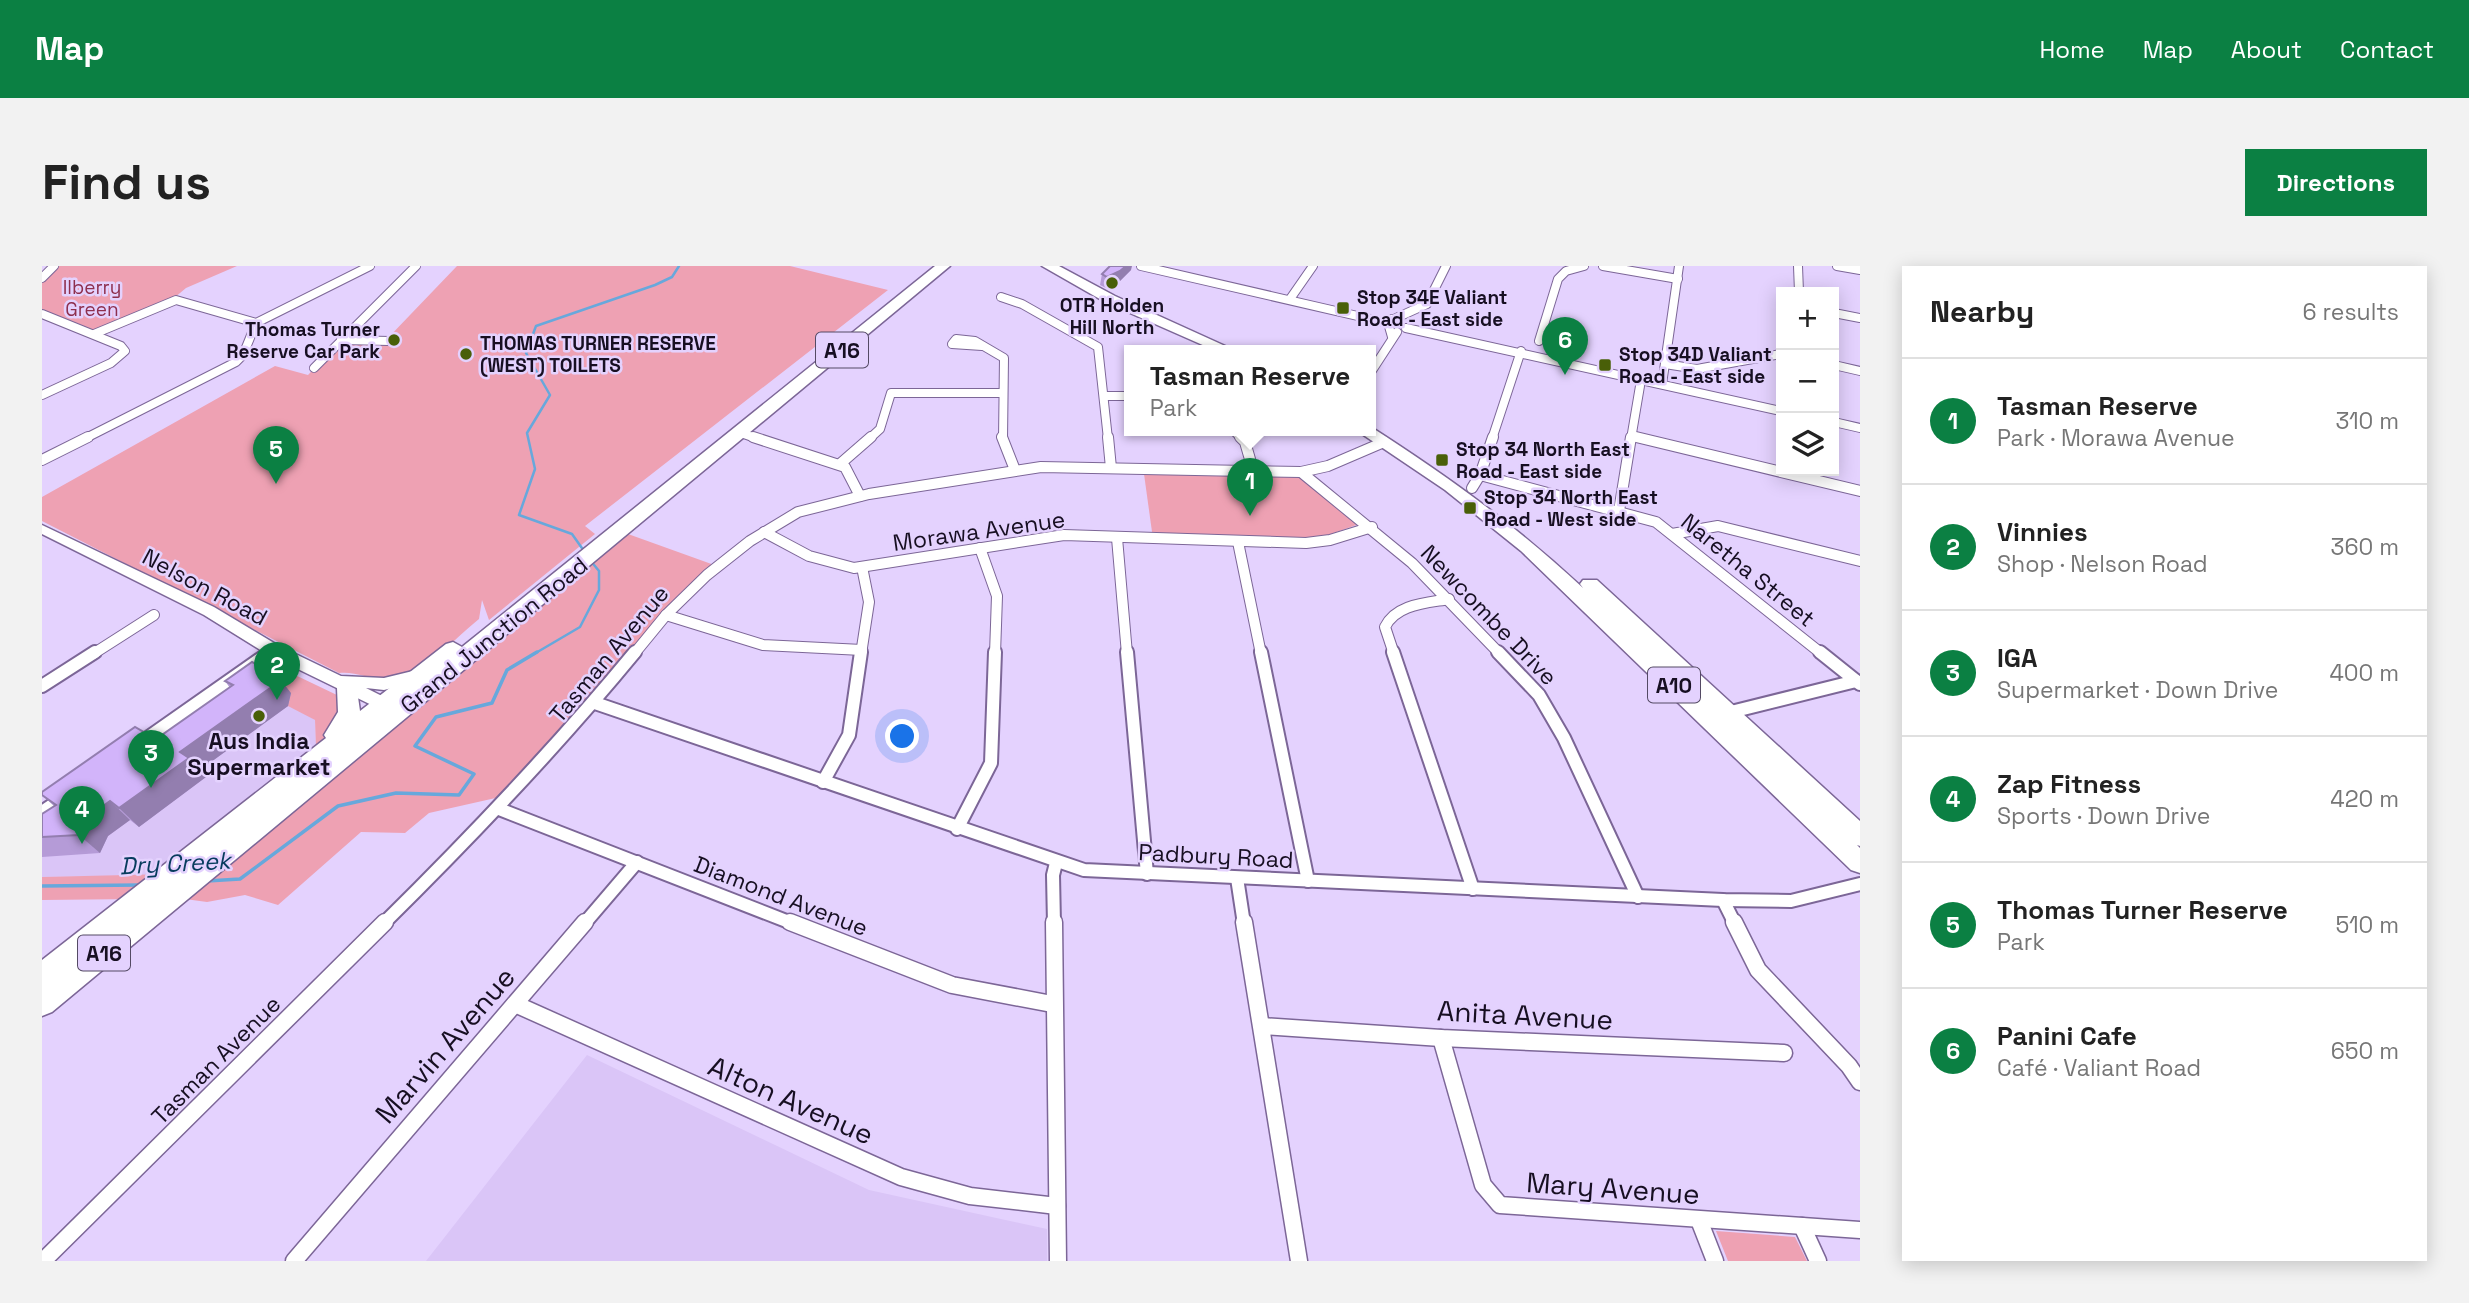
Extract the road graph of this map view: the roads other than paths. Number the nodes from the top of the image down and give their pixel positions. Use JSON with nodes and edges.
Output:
{"nodes":[{"id":1,"x":370,"y":266,"type":"edge"},
{"id":2,"x":416,"y":266,"type":"edge"},
{"id":3,"x":930,"y":266,"type":"edge"},
{"id":4,"x":943,"y":266,"type":"edge"},
{"id":5,"x":1031,"y":266,"type":"edge"},
{"id":6,"x":1049,"y":266,"type":"edge"},
{"id":7,"x":1141,"y":266,"type":"edge"},
{"id":8,"x":1313,"y":266,"type":"edge"},
{"id":9,"x":1446,"y":266,"type":"edge"},
{"id":10,"x":1581,"y":266,"type":"edge"},
{"id":11,"x":1603,"y":266,"type":"edge"},
{"id":12,"x":1679,"y":266,"type":"edge"},
{"id":13,"x":1798,"y":266,"type":"edge"},
{"id":14,"x":1837,"y":266,"type":"edge"},
{"id":15,"x":49,"y":269,"type":"edge"},
{"id":16,"x":1860,"y":270,"type":"edge"},
{"id":17,"x":42,"y":278,"type":"edge"},
{"id":18,"x":1678,"y":279,"type":"junction"},
{"id":19,"x":1799,"y":287,"type":"edge"},
{"id":20,"x":1001,"y":297,"type":"dead end"},
{"id":21,"x":896,"y":299,"type":"junction"},
{"id":22,"x":1290,"y":299,"type":"junction"},
{"id":23,"x":42,"y":314,"type":"edge"},
{"id":24,"x":1839,"y":314,"type":"edge"},
{"id":25,"x":1860,"y":318,"type":"edge"},
{"id":26,"x":256,"y":323,"type":"junction"},
{"id":27,"x":1398,"y":323,"type":"junction"},
{"id":28,"x":94,"y":334,"type":"junction"},
{"id":29,"x":341,"y":340,"type":"junction"},
{"id":30,"x":390,"y":341,"type":"dead end"},
{"id":31,"x":1539,"y":341,"type":"dead end"},
{"id":32,"x":1194,"y":345,"type":"edge"},
{"id":33,"x":1216,"y":345,"type":"edge"},
{"id":34,"x":982,"y":346,"type":"dead end"},
{"id":35,"x":1521,"y":351,"type":"junction"},
{"id":36,"x":1776,"y":355,"type":"edge"},
{"id":37,"x":1376,"y":364,"type":"edge"},
{"id":38,"x":1665,"y":364,"type":"junction"},
{"id":39,"x":1839,"y":366,"type":"edge"},
{"id":40,"x":314,"y":368,"type":"dead end"},
{"id":41,"x":1860,"y":371,"type":"edge"},
{"id":42,"x":1662,"y":384,"type":"junction"},
{"id":43,"x":1640,"y":386,"type":"dead end"},
{"id":44,"x":1003,"y":393,"type":"junction"},
{"id":45,"x":42,"y":395,"type":"edge"},
{"id":46,"x":1105,"y":396,"type":"junction"},
{"id":47,"x":1124,"y":396,"type":"edge"},
{"id":48,"x":1776,"y":410,"type":"edge"},
{"id":49,"x":1839,"y":423,"type":"edge"},
{"id":50,"x":1376,"y":425,"type":"edge"},
{"id":51,"x":1860,"y":428,"type":"edge"},
{"id":52,"x":734,"y":431,"type":"junction"},
{"id":53,"x":1239,"y":436,"type":"edge"},
{"id":54,"x":1373,"y":436,"type":"edge"},
{"id":55,"x":1632,"y":436,"type":"junction"},
{"id":56,"x":1384,"y":443,"type":"junction"},
{"id":57,"x":42,"y":460,"type":"edge"},
{"id":58,"x":840,"y":464,"type":"junction"},
{"id":59,"x":1111,"y":468,"type":"junction"},
{"id":60,"x":1015,"y":470,"type":"junction"},
{"id":61,"x":1301,"y":472,"type":"junction"},
{"id":62,"x":1254,"y":473,"type":"junction"},
{"id":63,"x":1476,"y":481,"type":"junction"},
{"id":64,"x":1447,"y":484,"type":"junction"},
{"id":65,"x":1860,"y":491,"type":"edge"},
{"id":66,"x":860,"y":496,"type":"junction"},
{"id":67,"x":1483,"y":511,"type":"junction"},
{"id":68,"x":1619,"y":511,"type":"junction"},
{"id":69,"x":1372,"y":527,"type":"junction"},
{"id":70,"x":42,"y":529,"type":"edge"},
{"id":71,"x":764,"y":532,"type":"junction"},
{"id":72,"x":1672,"y":534,"type":"junction"},
{"id":73,"x":1117,"y":538,"type":"junction"},
{"id":74,"x":1238,"y":542,"type":"junction"},
{"id":75,"x":979,"y":548,"type":"junction"},
{"id":76,"x":1860,"y":561,"type":"edge"},
{"id":77,"x":862,"y":568,"type":"junction"},
{"id":78,"x":562,"y":571,"type":"junction"},
{"id":79,"x":1449,"y":599,"type":"junction"},
{"id":80,"x":154,"y":615,"type":"dead end"},
{"id":81,"x":666,"y":615,"type":"junction"},
{"id":82,"x":273,"y":650,"type":"junction"},
{"id":83,"x":862,"y":650,"type":"junction"},
{"id":84,"x":420,"y":674,"type":"junction"},
{"id":85,"x":340,"y":683,"type":"junction"},
{"id":86,"x":1858,"y":683,"type":"edge"},
{"id":87,"x":42,"y":686,"type":"edge"},
{"id":88,"x":595,"y":703,"type":"junction"},
{"id":89,"x":391,"y":708,"type":"junction"},
{"id":90,"x":1731,"y":712,"type":"junction"},
{"id":91,"x":325,"y":749,"type":"junction"},
{"id":92,"x":121,"y":757,"type":"edge"},
{"id":93,"x":823,"y":782,"type":"junction"},
{"id":94,"x":75,"y":789,"type":"edge"},
{"id":95,"x":499,"y":809,"type":"junction"},
{"id":96,"x":42,"y":812,"type":"edge"},
{"id":97,"x":957,"y":829,"type":"junction"},
{"id":98,"x":1855,"y":833,"type":"edge"},
{"id":99,"x":637,"y":862,"type":"junction"},
{"id":100,"x":1056,"y":863,"type":"junction"},
{"id":101,"x":1860,"y":863,"type":"edge"},
{"id":102,"x":1147,"y":874,"type":"junction"},
{"id":103,"x":1237,"y":878,"type":"junction"},
{"id":104,"x":1308,"y":881,"type":"junction"},
{"id":105,"x":1860,"y":884,"type":"edge"},
{"id":106,"x":1473,"y":889,"type":"junction"},
{"id":107,"x":1638,"y":897,"type":"junction"},
{"id":108,"x":1723,"y":900,"type":"junction"},
{"id":109,"x":42,"y":976,"type":"edge"},
{"id":110,"x":42,"y":1003,"type":"edge"},
{"id":111,"x":515,"y":1004,"type":"junction"},
{"id":112,"x":1052,"y":1004,"type":"junction"},
{"id":113,"x":1262,"y":1027,"type":"junction"},
{"id":114,"x":1441,"y":1038,"type":"junction"},
{"id":115,"x":1784,"y":1053,"type":"dead end"},
{"id":116,"x":1860,"y":1082,"type":"edge"},
{"id":117,"x":1057,"y":1206,"type":"junction"},
{"id":118,"x":1699,"y":1220,"type":"junction"},
{"id":119,"x":1802,"y":1226,"type":"junction"},
{"id":120,"x":1860,"y":1230,"type":"edge"},
{"id":121,"x":43,"y":1261,"type":"edge"},
{"id":122,"x":294,"y":1261,"type":"edge"},
{"id":123,"x":1058,"y":1261,"type":"edge"},
{"id":124,"x":1298,"y":1261,"type":"edge"},
{"id":125,"x":1715,"y":1261,"type":"edge"},
{"id":126,"x":1818,"y":1261,"type":"edge"}],
"edges":[{"from":1,"to":26,"type":"street"},
{"from":2,"to":29,"type":"street"},
{"from":3,"to":21,"type":"highway","name":"Grand Junction Road","number":"A16"},
{"from":4,"to":21,"type":"highway","name":"Grand Junction Road","number":"A16"},
{"from":5,"to":32,"type":"highway"},
{"from":6,"to":33,"type":"highway"},
{"from":7,"to":22,"type":"street"},
{"from":8,"to":22,"type":"street"},
{"from":9,"to":27,"type":"street"},
{"from":10,"to":31,"type":"street"},
{"from":11,"to":18,"type":"street"},
{"from":12,"to":18,"type":"street"},
{"from":13,"to":19,"type":"street"},
{"from":14,"to":16,"type":"street"},
{"from":15,"to":17,"type":"street"},
{"from":18,"to":38,"type":"street"},
{"from":20,"to":46,"type":"street"},
{"from":21,"to":52,"type":"highway","name":"Grand Junction Road","number":"A16"},
{"from":22,"to":27,"type":"street"},
{"from":23,"to":28,"type":"street"},
{"from":24,"to":25,"type":"street"},
{"from":26,"to":28,"type":"street"},
{"from":26,"to":57,"type":"street"},
{"from":27,"to":35,"type":"street"},
{"from":27,"to":37,"type":"street"},
{"from":28,"to":45,"type":"street"},
{"from":29,"to":30,"type":"street"},
{"from":29,"to":40,"type":"street"},
{"from":34,"to":44,"type":"street"},
{"from":35,"to":42,"type":"street"},
{"from":35,"to":63,"type":"street"},
{"from":36,"to":38,"type":"street"},
{"from":38,"to":42,"type":"street"},
{"from":39,"to":41,"type":"street"},
{"from":42,"to":48,"type":"street"},
{"from":43,"to":55,"type":"street"},
{"from":44,"to":58,"type":"street"},
{"from":44,"to":60,"type":"street"},
{"from":46,"to":47,"type":"street"},
{"from":46,"to":59,"type":"street"},
{"from":49,"to":51,"type":"street"},
{"from":50,"to":63,"type":"highway","number":"A10"},
{"from":52,"to":58,"type":"street"},
{"from":52,"to":78,"type":"highway","name":"Grand Junction Road","number":"A16"},
{"from":53,"to":62,"type":"street"},
{"from":54,"to":56,"type":"highway","number":"A10"},
{"from":55,"to":65,"type":"street"},
{"from":55,"to":68,"type":"street"},
{"from":56,"to":61,"type":"street","name":"Tasman Avenue"},
{"from":56,"to":64,"type":"highway","number":"A10"},
{"from":58,"to":66,"type":"street"},
{"from":59,"to":60,"type":"street","name":"Tasman Avenue"},
{"from":59,"to":62,"type":"street","name":"Tasman Avenue"},
{"from":60,"to":66,"type":"street","name":"Tasman Avenue"},
{"from":61,"to":62,"type":"street","name":"Tasman Avenue"},
{"from":61,"to":69,"type":"street","name":"Newcombe Drive"},
{"from":63,"to":64,"type":"highway"},
{"from":63,"to":67,"type":"highway"},
{"from":63,"to":68,"type":"street","name":"Naretha Street"},
{"from":63,"to":90,"type":"highway","number":"A10"},
{"from":64,"to":67,"type":"highway","number":"A10"},
{"from":66,"to":71,"type":"street","name":"Tasman Avenue"},
{"from":67,"to":101,"type":"highway","number":"A10"},
{"from":68,"to":72,"type":"street","name":"Naretha Street"},
{"from":69,"to":74,"type":"street","name":"Morawa Avenue"},
{"from":69,"to":79,"type":"street","name":"Newcombe Drive"},
{"from":70,"to":82,"type":"main road","name":"Nelson Road"},
{"from":71,"to":77,"type":"street","name":"Morawa Avenue"},
{"from":71,"to":81,"type":"street","name":"Tasman Avenue"},
{"from":72,"to":76,"type":"street"},
{"from":72,"to":86,"type":"street","name":"Naretha Street"},
{"from":73,"to":74,"type":"street","name":"Morawa Avenue"},
{"from":73,"to":75,"type":"street","name":"Morawa Avenue"},
{"from":73,"to":102,"type":"street"},
{"from":74,"to":104,"type":"street"},
{"from":75,"to":77,"type":"street","name":"Morawa Avenue"},
{"from":75,"to":97,"type":"street"},
{"from":77,"to":83,"type":"street"},
{"from":78,"to":84,"type":"highway","name":"Grand Junction Road","number":"A16"},
{"from":78,"to":89,"type":"highway","name":"Grand Junction Road","number":"A16"},
{"from":79,"to":106,"type":"street"},
{"from":79,"to":107,"type":"street","name":"Newcombe Drive"},
{"from":80,"to":87,"type":"street"},
{"from":81,"to":83,"type":"street"},
{"from":81,"to":88,"type":"street","name":"Tasman Avenue"},
{"from":82,"to":85,"type":"main road","name":"Nelson Road"},
{"from":82,"to":92,"type":"street"},
{"from":83,"to":93,"type":"street"},
{"from":84,"to":85,"type":"main road"},
{"from":84,"to":89,"type":"highway","name":"Grand Junction Road","number":"A16"},
{"from":85,"to":89,"type":"main road","name":"Nelson Road"},
{"from":85,"to":91,"type":"highway"},
{"from":86,"to":90,"type":"street"},
{"from":88,"to":93,"type":"street","name":"Padbury Road"},
{"from":88,"to":95,"type":"street","name":"Tasman Avenue"},
{"from":89,"to":91,"type":"highway","name":"Grand Junction Road","number":"A16"},
{"from":89,"to":110,"type":"highway","name":"Grand Junction Road","number":"A16"},
{"from":90,"to":98,"type":"highway","number":"A10"},
{"from":91,"to":109,"type":"highway","name":"Grand Junction Road","number":"A16"},
{"from":93,"to":97,"type":"street","name":"Padbury Road"},
{"from":94,"to":96,"type":"street"},
{"from":95,"to":99,"type":"street","name":"Diamond Avenue"},
{"from":95,"to":121,"type":"street","name":"Tasman Avenue"},
{"from":97,"to":100,"type":"street","name":"Padbury Road"},
{"from":99,"to":111,"type":"street","name":"Marvin Avenue"},
{"from":99,"to":112,"type":"street","name":"Diamond Avenue"},
{"from":100,"to":102,"type":"street","name":"Padbury Road"},
{"from":100,"to":112,"type":"street"},
{"from":102,"to":103,"type":"street","name":"Padbury Road"},
{"from":103,"to":104,"type":"street","name":"Padbury Road"},
{"from":103,"to":113,"type":"street"},
{"from":104,"to":106,"type":"street","name":"Padbury Road"},
{"from":105,"to":108,"type":"street","name":"Padbury Road"},
{"from":106,"to":107,"type":"street","name":"Padbury Road"},
{"from":107,"to":108,"type":"street","name":"Padbury Road"},
{"from":108,"to":116,"type":"street"},
{"from":111,"to":117,"type":"street","name":"Alton Avenue"},
{"from":111,"to":122,"type":"street","name":"Marvin Avenue"},
{"from":112,"to":117,"type":"street"},
{"from":113,"to":114,"type":"street","name":"Anita Avenue"},
{"from":113,"to":124,"type":"street"},
{"from":114,"to":115,"type":"street","name":"Anita Avenue"},
{"from":114,"to":118,"type":"street","name":"Mary Avenue"},
{"from":117,"to":123,"type":"street"},
{"from":118,"to":119,"type":"street","name":"Mary Avenue"},
{"from":118,"to":125,"type":"street"},
{"from":119,"to":120,"type":"street","name":"Mary Avenue"},
{"from":119,"to":126,"type":"street"}]}
